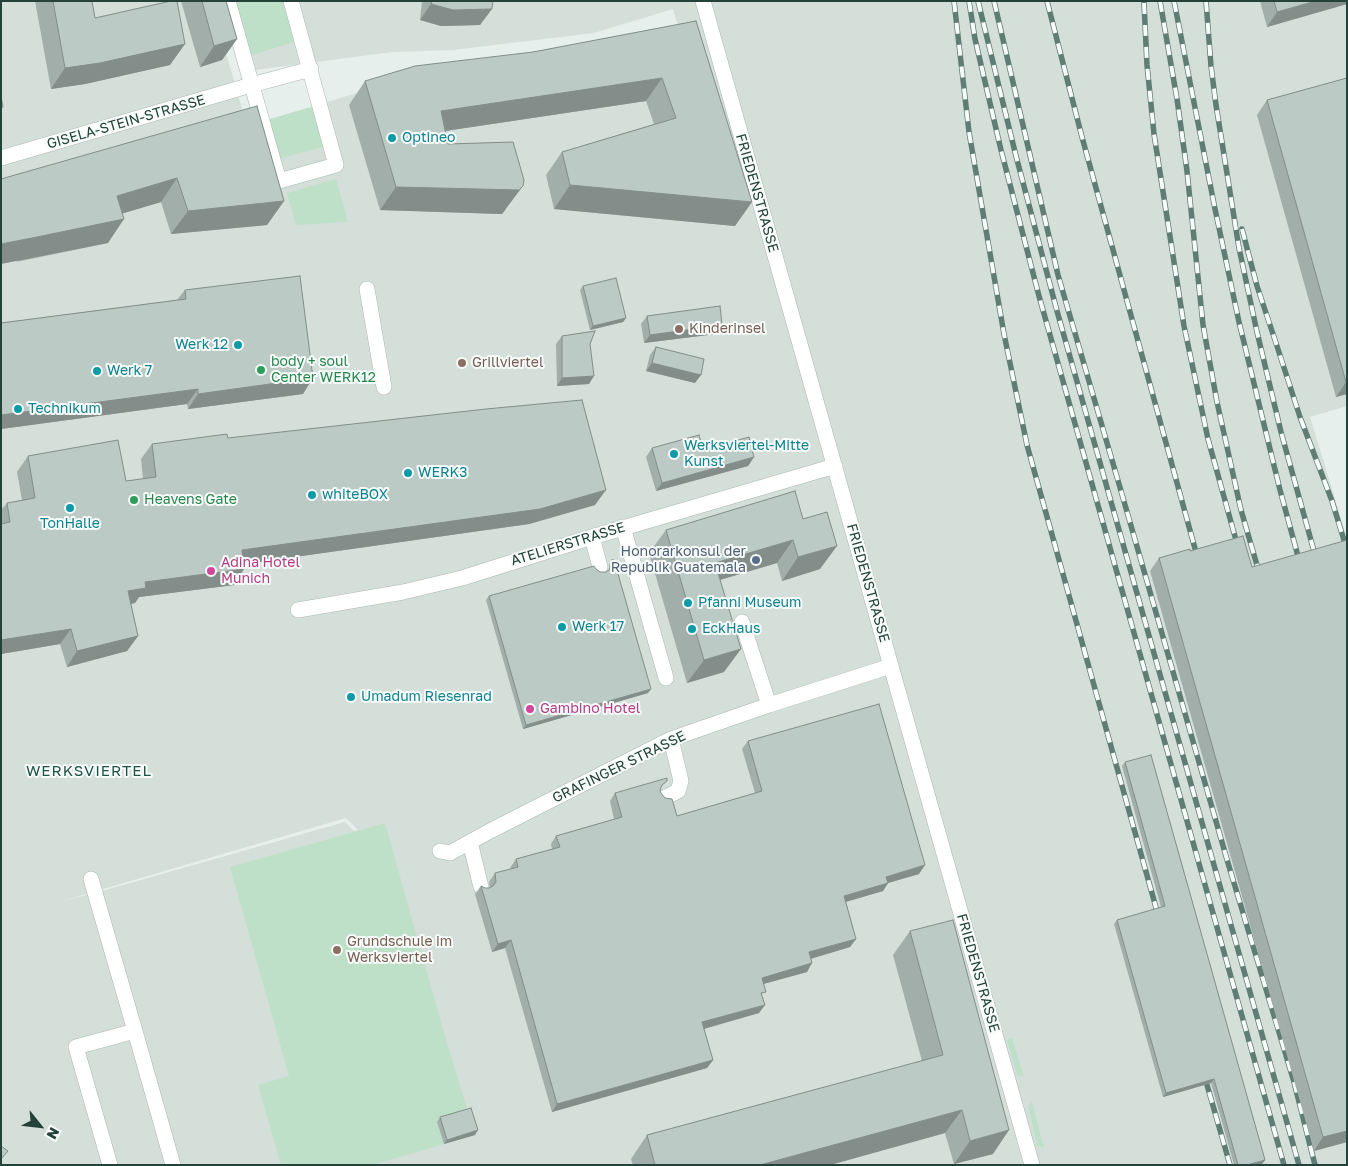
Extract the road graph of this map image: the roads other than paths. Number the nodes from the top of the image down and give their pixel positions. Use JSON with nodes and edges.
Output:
{"nodes":[{"id":1,"x":228,"y":1,"type":"edge"},
{"id":2,"x":291,"y":1,"type":"edge"},
{"id":3,"x":703,"y":1,"type":"edge"},
{"id":4,"x":311,"y":69,"type":"junction"},
{"id":5,"x":251,"y":85,"type":"junction"},
{"id":6,"x":1,"y":158,"type":"edge"},
{"id":7,"x":366,"y":289,"type":"dead end"},
{"id":8,"x":384,"y":387,"type":"dead end"},
{"id":9,"x":835,"y":466,"type":"junction"},
{"id":10,"x":623,"y":527,"type":"junction"},
{"id":11,"x":592,"y":536,"type":"junction"},
{"id":12,"x":600,"y":567,"type":"dead end"},
{"id":13,"x":298,"y":610,"type":"dead end"},
{"id":14,"x":742,"y":622,"type":"dead end"},
{"id":15,"x":891,"y":666,"type":"junction"},
{"id":16,"x":666,"y":678,"type":"dead end"},
{"id":17,"x":768,"y":705,"type":"junction"},
{"id":18,"x":670,"y":739,"type":"junction"},
{"id":19,"x":664,"y":798,"type":"edge"},
{"id":20,"x":470,"y":842,"type":"junction"},
{"id":21,"x":440,"y":852,"type":"dead end"},
{"id":22,"x":91,"y":879,"type":"dead end"},
{"id":23,"x":481,"y":887,"type":"edge"},
{"id":24,"x":135,"y":1030,"type":"junction"},
{"id":25,"x":110,"y":1165,"type":"edge"},
{"id":26,"x":173,"y":1165,"type":"edge"},
{"id":27,"x":1032,"y":1165,"type":"edge"}],
"edges":[{"from":1,"to":5,"type":"street"},
{"from":2,"to":4,"type":"street"},
{"from":3,"to":9,"type":"street","name":"FRIEDENSTRASSE"},
{"from":4,"to":5,"type":"street","name":"GISELA-STEIN-STRASSE"},
{"from":4,"to":5,"type":"street"},
{"from":5,"to":6,"type":"street","name":"GISELA-STEIN-STRASSE"},
{"from":7,"to":8,"type":"street"},
{"from":9,"to":10,"type":"street","name":"ATELIERSTRASSE"},
{"from":9,"to":15,"type":"street","name":"FRIEDENSTRASSE"},
{"from":10,"to":11,"type":"street","name":"ATELIERSTRASSE"},
{"from":10,"to":16,"type":"street"},
{"from":11,"to":12,"type":"street"},
{"from":11,"to":13,"type":"street","name":"ATELIERSTRASSE"},
{"from":14,"to":17,"type":"street"},
{"from":15,"to":17,"type":"street","name":"GRAFINGER STRASSE"},
{"from":15,"to":27,"type":"street","name":"FRIEDENSTRASSE"},
{"from":17,"to":18,"type":"street","name":"GRAFINGER STRASSE"},
{"from":18,"to":19,"type":"street"},
{"from":18,"to":20,"type":"street","name":"GRAFINGER STRASSE"},
{"from":20,"to":21,"type":"street","name":"GRAFINGER STRASSE"},
{"from":20,"to":23,"type":"street"},
{"from":22,"to":24,"type":"street"},
{"from":24,"to":25,"type":"street"},
{"from":24,"to":26,"type":"street"}]}
